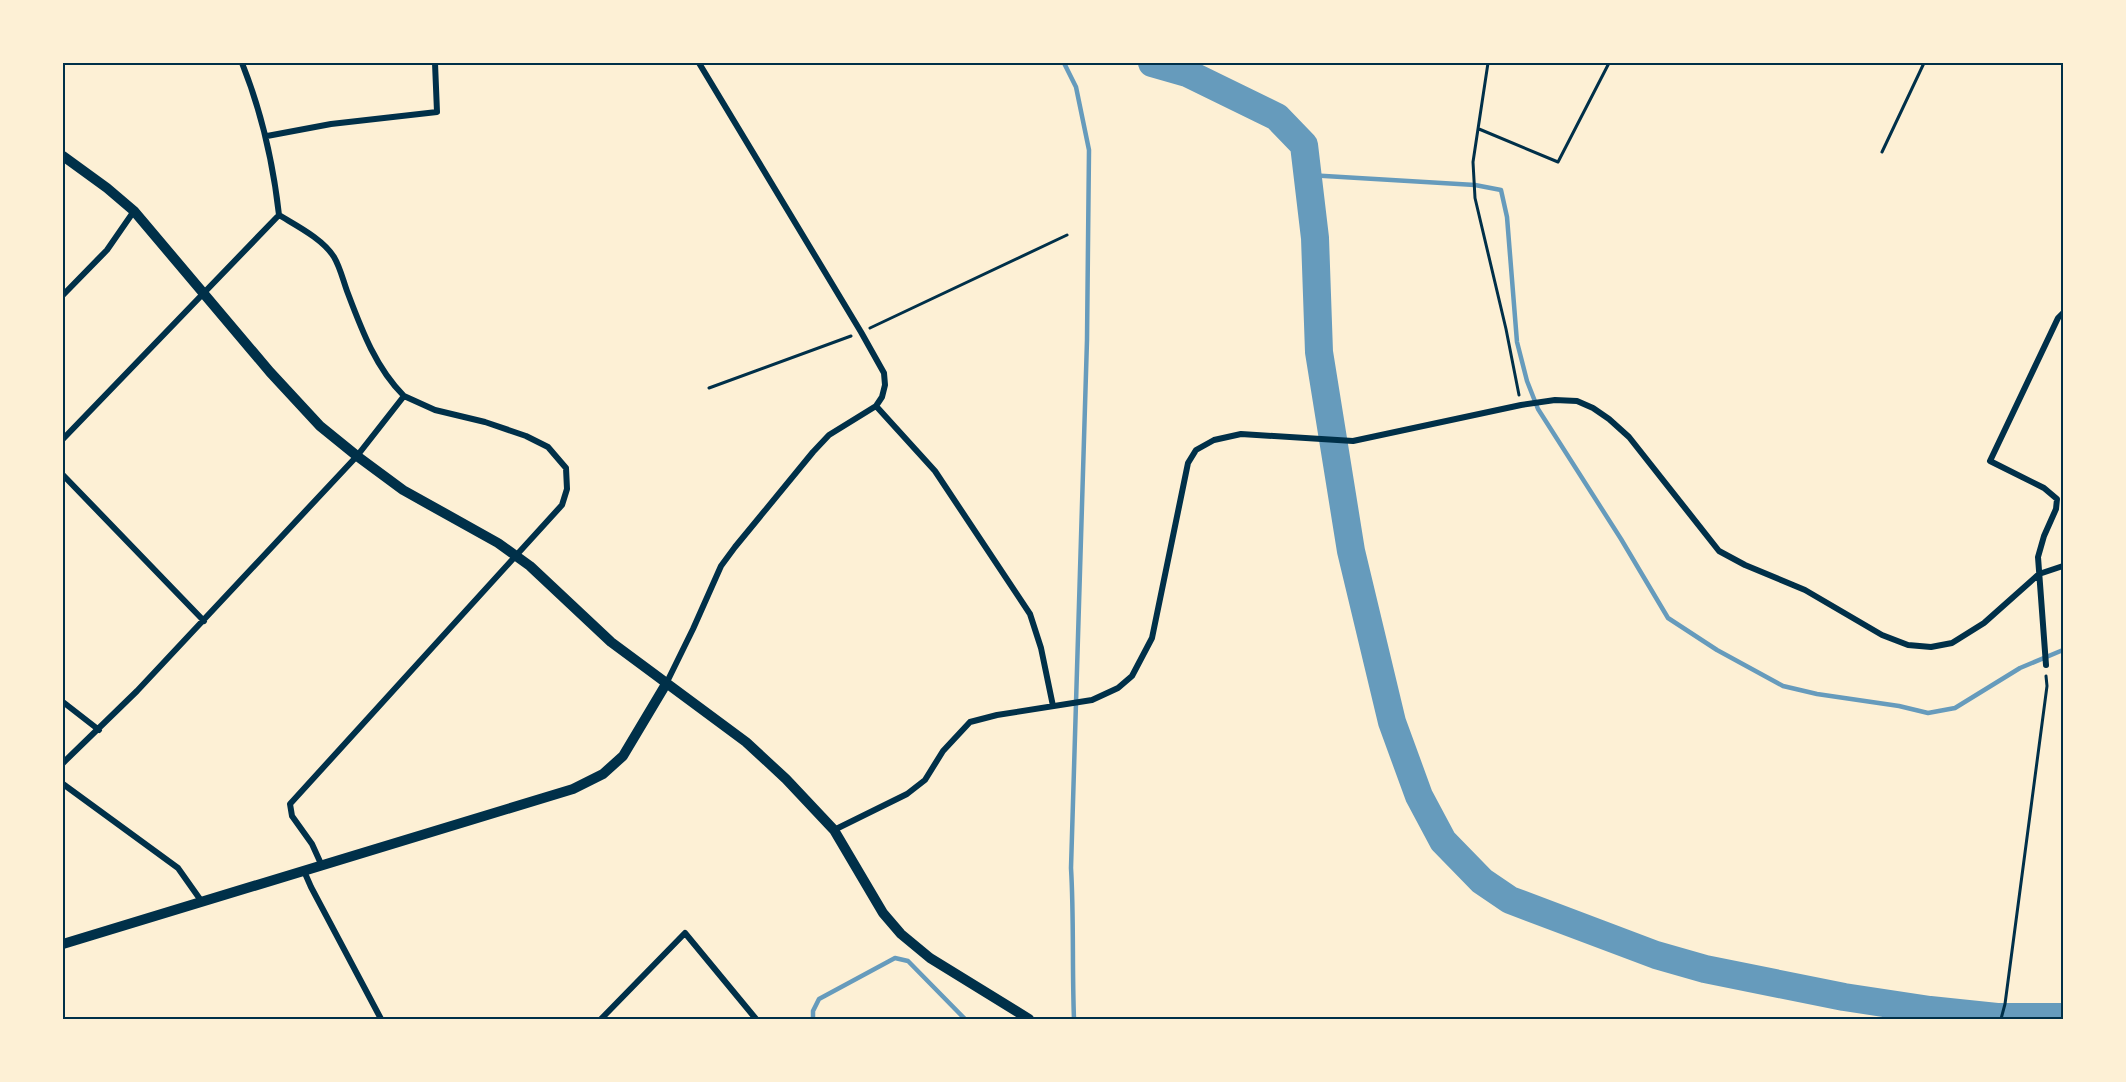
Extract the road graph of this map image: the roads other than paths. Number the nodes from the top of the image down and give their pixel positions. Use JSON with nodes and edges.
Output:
{"nodes":[{"id":1,"x":242,"y":63,"type":"edge"},
{"id":2,"x":435,"y":63,"type":"edge"},
{"id":3,"x":699,"y":63,"type":"edge"},
{"id":4,"x":267,"y":136,"type":"junction"},
{"id":5,"x":63,"y":156,"type":"edge"},
{"id":6,"x":134,"y":211,"type":"junction"},
{"id":7,"x":279,"y":215,"type":"junction"},
{"id":8,"x":203,"y":294,"type":"junction"},
{"id":9,"x":63,"y":295,"type":"edge"},
{"id":10,"x":2063,"y":313,"type":"edge"},
{"id":11,"x":404,"y":396,"type":"junction"},
{"id":12,"x":876,"y":406,"type":"junction"},
{"id":13,"x":63,"y":439,"type":"edge"},
{"id":14,"x":357,"y":456,"type":"junction"},
{"id":15,"x":63,"y":475,"type":"edge"},
{"id":16,"x":517,"y":556,"type":"junction"},
{"id":17,"x":2063,"y":566,"type":"edge"},
{"id":18,"x":2039,"y":573,"type":"junction"},
{"id":19,"x":204,"y":621,"type":"junction"},
{"id":20,"x":2046,"y":667,"type":"road end"},
{"id":21,"x":666,"y":684,"type":"junction"},
{"id":22,"x":63,"y":702,"type":"edge"},
{"id":23,"x":1053,"y":706,"type":"junction"},
{"id":24,"x":99,"y":730,"type":"junction"},
{"id":25,"x":63,"y":763,"type":"edge"},
{"id":26,"x":63,"y":784,"type":"edge"},
{"id":27,"x":834,"y":830,"type":"junction"},
{"id":28,"x":322,"y":866,"type":"junction"},
{"id":29,"x":304,"y":871,"type":"junction"},
{"id":30,"x":202,"y":902,"type":"junction"},
{"id":31,"x":63,"y":944,"type":"edge"},
{"id":32,"x":381,"y":1019,"type":"edge"},
{"id":33,"x":601,"y":1019,"type":"edge"},
{"id":34,"x":756,"y":1019,"type":"edge"},
{"id":35,"x":1029,"y":1019,"type":"edge"}],
"edges":[{"from":1,"to":4,"type":"street"},
{"from":2,"to":4,"type":"street"},
{"from":3,"to":12,"type":"street"},
{"from":4,"to":7,"type":"street"},
{"from":5,"to":6,"type":"street"},
{"from":6,"to":8,"type":"street"},
{"from":6,"to":9,"type":"street"},
{"from":7,"to":8,"type":"street"},
{"from":7,"to":11,"type":"street"},
{"from":8,"to":13,"type":"street"},
{"from":8,"to":14,"type":"street"},
{"from":10,"to":18,"type":"street"},
{"from":11,"to":14,"type":"street"},
{"from":11,"to":16,"type":"street"},
{"from":12,"to":21,"type":"street"},
{"from":12,"to":23,"type":"street"},
{"from":14,"to":16,"type":"street"},
{"from":14,"to":19,"type":"street"},
{"from":15,"to":19,"type":"street"},
{"from":16,"to":21,"type":"street"},
{"from":16,"to":28,"type":"street"},
{"from":17,"to":18,"type":"street"},
{"from":18,"to":20,"type":"street"},
{"from":18,"to":23,"type":"street"},
{"from":19,"to":24,"type":"street"},
{"from":21,"to":27,"type":"street"},
{"from":21,"to":28,"type":"street"},
{"from":22,"to":24,"type":"street"},
{"from":23,"to":27,"type":"street"},
{"from":24,"to":25,"type":"street"},
{"from":26,"to":30,"type":"street"},
{"from":27,"to":35,"type":"street"},
{"from":28,"to":29,"type":"street"},
{"from":29,"to":30,"type":"street"},
{"from":29,"to":32,"type":"street"},
{"from":30,"to":31,"type":"street"},
{"from":33,"to":34,"type":"street"}]}
